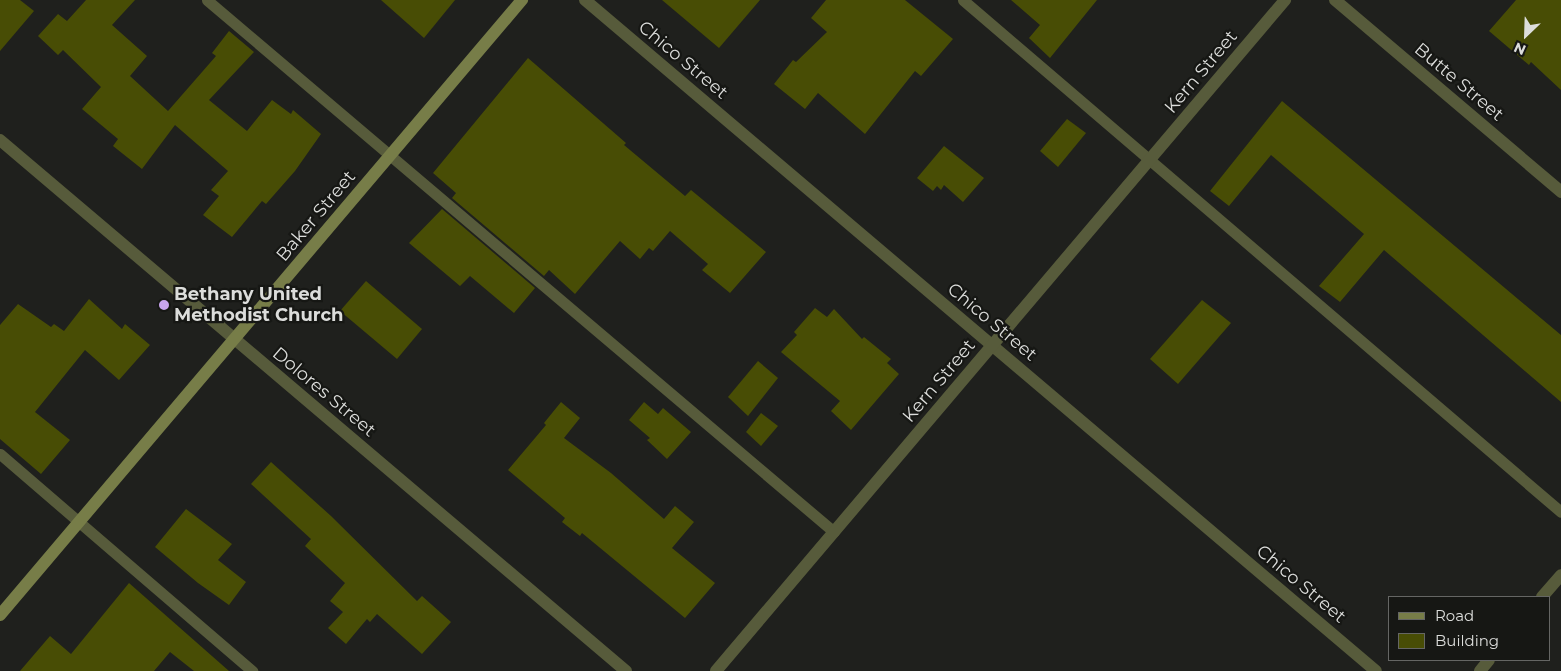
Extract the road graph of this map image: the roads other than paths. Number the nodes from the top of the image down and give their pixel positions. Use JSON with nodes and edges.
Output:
{"nodes":[{"id":1,"x":207,"y":0,"type":"edge"},
{"id":2,"x":522,"y":0,"type":"edge"},
{"id":3,"x":585,"y":0,"type":"edge"},
{"id":4,"x":963,"y":0,"type":"edge"},
{"id":5,"x":1285,"y":0,"type":"edge"},
{"id":6,"x":1335,"y":0,"type":"edge"},
{"id":7,"x":0,"y":140,"type":"edge"},
{"id":8,"x":391,"y":154,"type":"junction"},
{"id":9,"x":1149,"y":160,"type":"junction"},
{"id":10,"x":1561,"y":192,"type":"edge"},
{"id":11,"x":235,"y":339,"type":"junction"},
{"id":12,"x":992,"y":346,"type":"junction"},
{"id":13,"x":0,"y":454,"type":"edge"},
{"id":14,"x":1561,"y":512,"type":"edge"},
{"id":15,"x":79,"y":522,"type":"junction"},
{"id":16,"x":834,"y":532,"type":"junction"},
{"id":17,"x":1561,"y":575,"type":"edge"},
{"id":18,"x":1543,"y":596,"type":"edge"},
{"id":19,"x":0,"y":616,"type":"edge"},
{"id":20,"x":1488,"y":661,"type":"edge"},
{"id":21,"x":252,"y":671,"type":"edge"},
{"id":22,"x":626,"y":671,"type":"edge"},
{"id":23,"x":716,"y":671,"type":"edge"},
{"id":24,"x":1376,"y":671,"type":"edge"},
{"id":25,"x":1480,"y":671,"type":"edge"}],
"edges":[{"from":1,"to":8,"type":"lane"},
{"from":2,"to":8,"type":"street","name":"Baker Street"},
{"from":3,"to":12,"type":"street","name":"Chico Street"},
{"from":4,"to":9,"type":"lane"},
{"from":5,"to":9,"type":"street","name":"Kern Street"},
{"from":6,"to":10,"type":"street","name":"Butte Street"},
{"from":7,"to":11,"type":"street","name":"Dolores Street"},
{"from":8,"to":11,"type":"street","name":"Baker Street"},
{"from":8,"to":16,"type":"lane"},
{"from":9,"to":12,"type":"street","name":"Kern Street"},
{"from":9,"to":14,"type":"lane"},
{"from":11,"to":15,"type":"street","name":"Baker Street"},
{"from":11,"to":22,"type":"street","name":"Dolores Street"},
{"from":12,"to":16,"type":"street","name":"Kern Street"},
{"from":12,"to":24,"type":"street","name":"Chico Street"},
{"from":13,"to":15,"type":"lane"},
{"from":15,"to":19,"type":"street","name":"Baker Street"},
{"from":15,"to":21,"type":"lane"},
{"from":16,"to":23,"type":"street","name":"Kern Street"},
{"from":17,"to":18,"type":"street"},
{"from":20,"to":25,"type":"street"}]}
